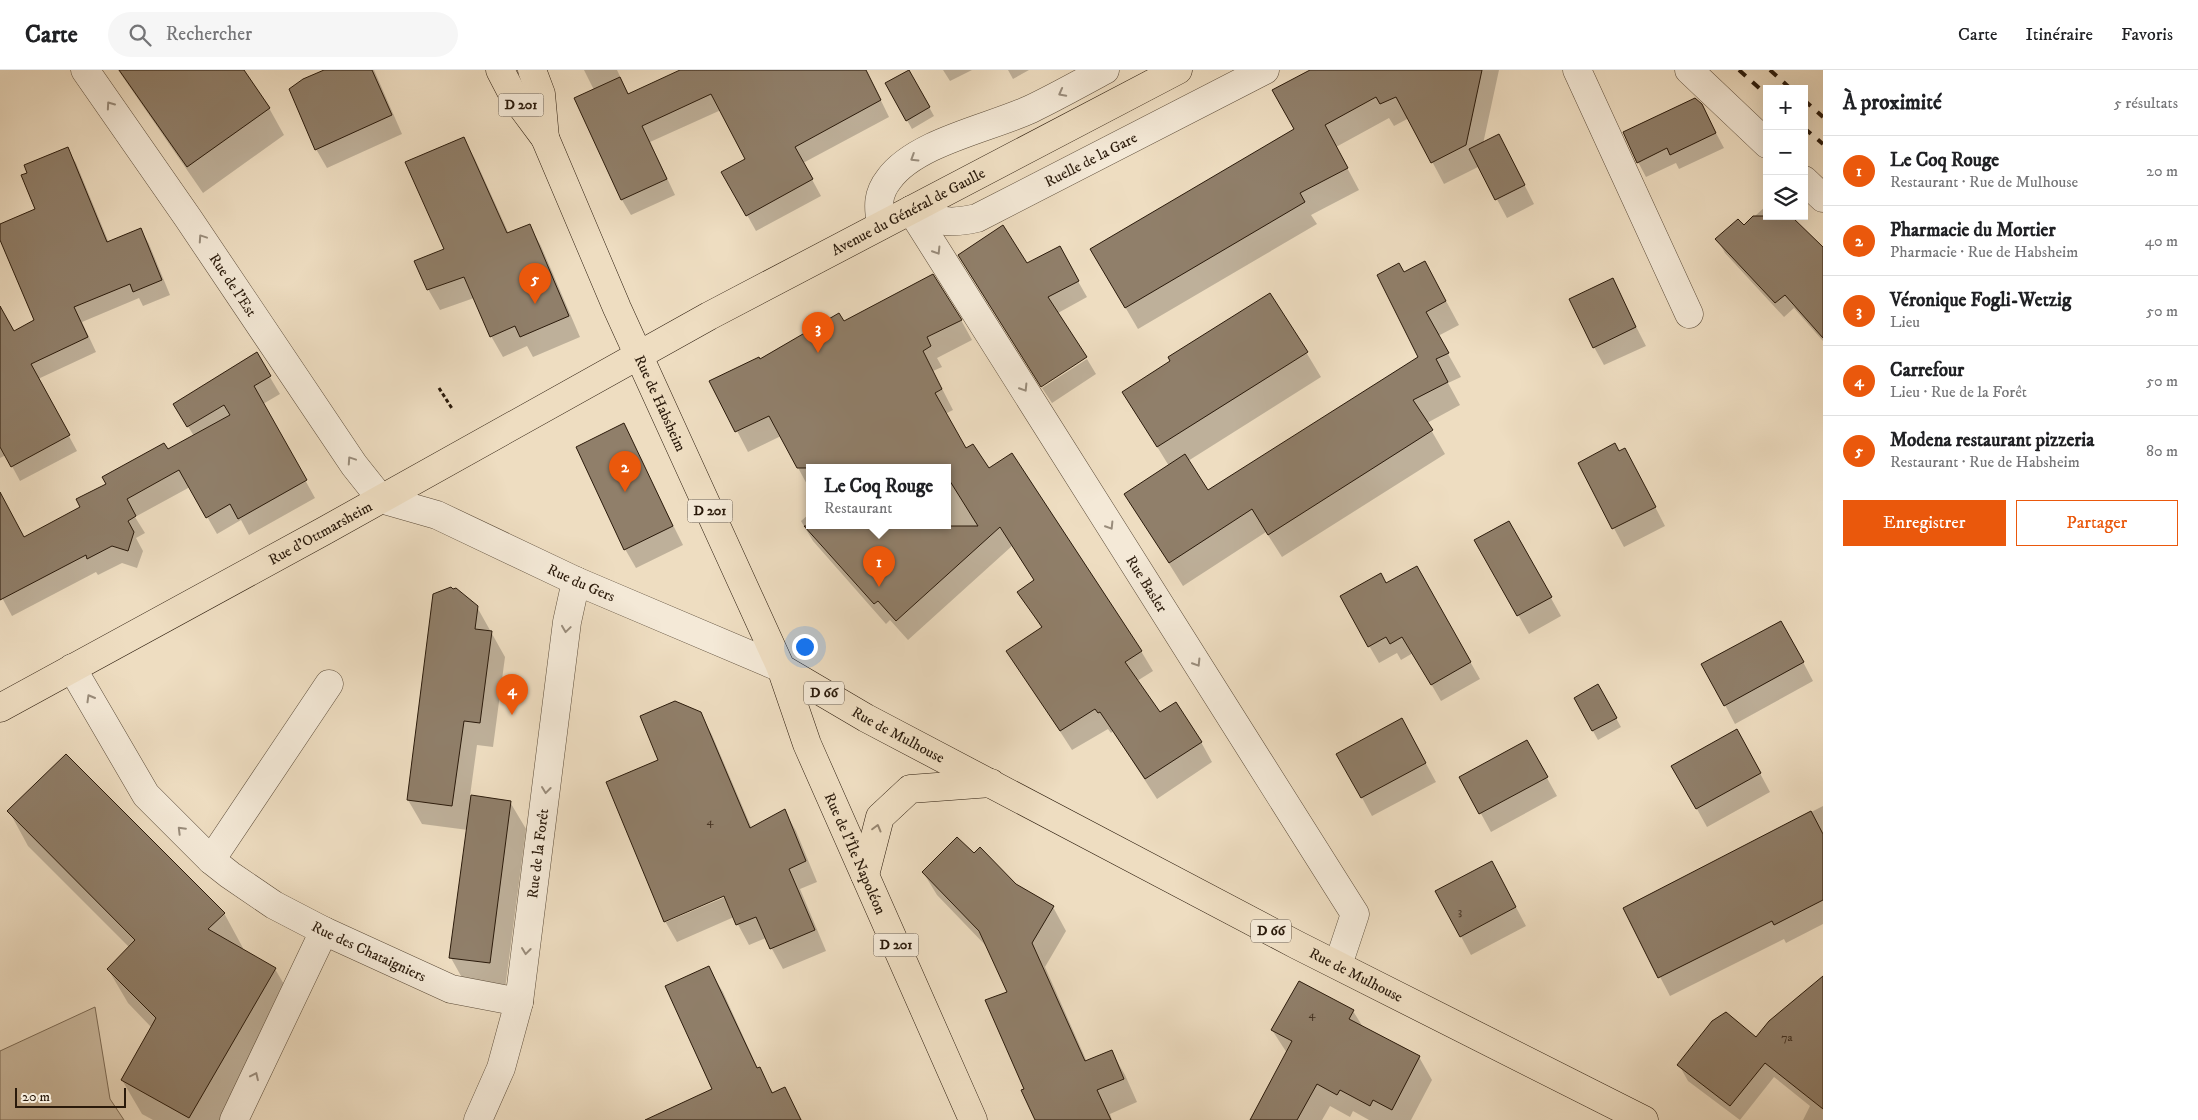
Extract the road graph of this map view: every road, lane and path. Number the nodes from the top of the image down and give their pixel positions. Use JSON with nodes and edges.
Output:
{"nodes":[{"id":1,"x":85,"y":70,"type":"edge"},
{"id":2,"x":500,"y":70,"type":"edge"},
{"id":3,"x":532,"y":70,"type":"edge"},
{"id":4,"x":1105,"y":70,"type":"edge"},
{"id":5,"x":1178,"y":70,"type":"edge"},
{"id":6,"x":1265,"y":70,"type":"edge"},
{"id":7,"x":1578,"y":70,"type":"edge"},
{"id":8,"x":1689,"y":70,"type":"edge"},
{"id":9,"x":545,"y":138,"type":"junction"},
{"id":10,"x":1763,"y":140,"type":"edge"},
{"id":11,"x":1808,"y":184,"type":"edge"},
{"id":12,"x":1823,"y":198,"type":"edge"},
{"id":13,"x":911,"y":210,"type":"junction"},
{"id":14,"x":881,"y":225,"type":"junction"},
{"id":15,"x":1689,"y":314,"type":"dead end"},
{"id":16,"x":638,"y":354,"type":"junction"},
{"id":17,"x":439,"y":388,"type":"dead end"},
{"id":18,"x":453,"y":410,"type":"dead end"},
{"id":19,"x":381,"y":499,"type":"junction"},
{"id":20,"x":576,"y":581,"type":"junction"},
{"id":21,"x":72,"y":668,"type":"junction"},
{"id":22,"x":782,"y":668,"type":"junction"},
{"id":23,"x":329,"y":684,"type":"dead end"},
{"id":24,"x":0,"y":708,"type":"edge"},
{"id":25,"x":991,"y":783,"type":"junction"},
{"id":26,"x":220,"y":868,"type":"junction"},
{"id":27,"x":865,"y":875,"type":"junction"},
{"id":28,"x":324,"y":931,"type":"junction"},
{"id":29,"x":1338,"y":965,"type":"junction"},
{"id":30,"x":519,"y":1002,"type":"junction"},
{"id":31,"x":1617,"y":1114,"type":"edge"},
{"id":32,"x":234,"y":1120,"type":"edge"},
{"id":33,"x":478,"y":1120,"type":"edge"},
{"id":34,"x":973,"y":1120,"type":"edge"},
{"id":35,"x":1644,"y":1120,"type":"edge"}],
"edges":[{"from":19,"to":1,"type":"street","name":"Rue de l'Est","one_way":true},
{"from":2,"to":9,"type":"main road","name":"Rue de Habsheim","number":"D 201"},
{"from":3,"to":9,"type":"main road","name":"Rue de Habsheim","number":"D 201"},
{"from":4,"to":14,"type":"street","one_way":true},
{"from":5,"to":13,"type":"main road","name":"Avenue du Général de Gaulle"},
{"from":6,"to":13,"type":"street","name":"Ruelle de la Gare"},
{"from":7,"to":15,"type":"street"},
{"from":8,"to":10,"type":"street"},
{"from":9,"to":16,"type":"main road","name":"Rue de Habsheim","number":"D 201"},
{"from":11,"to":12,"type":"street"},
{"from":13,"to":14,"type":"main road","name":"Avenue du Général de Gaulle"},
{"from":13,"to":29,"type":"street","name":"Rue Basler","one_way":true},
{"from":14,"to":16,"type":"main road","name":"Avenue du Général de Gaulle"},
{"from":16,"to":19,"type":"main road","name":"Rue d'Ottmarsheim"},
{"from":16,"to":22,"type":"main road","name":"Rue de Habsheim","number":"D 201"},
{"from":17,"to":18,"type":"path"},
{"from":19,"to":20,"type":"street","name":"Rue du Gers"},
{"from":19,"to":21,"type":"main road","name":"Rue d'Ottmarsheim"},
{"from":20,"to":22,"type":"street","name":"Rue du Gers"},
{"from":20,"to":30,"type":"street","name":"Rue de la Forêt","one_way":true},
{"from":21,"to":24,"type":"main road","name":"Rue d'Ottmarsheim"},
{"from":26,"to":21,"type":"street","name":"Rue des Chataigniers","one_way":true},
{"from":22,"to":25,"type":"main road","name":"Rue de Mulhouse","number":"D 66"},
{"from":22,"to":27,"type":"main road","name":"Rue de l'Île Napoléon","number":"D 201"},
{"from":23,"to":26,"type":"street"},
{"from":27,"to":25,"type":"main road","name":"Rue de Mulhouse","one_way":true},
{"from":25,"to":29,"type":"main road","name":"Rue de Mulhouse","number":"D 66"},
{"from":26,"to":28,"type":"street","name":"Rue des Chataigniers"},
{"from":27,"to":34,"type":"main road","name":"Rue de l'Île Napoléon","number":"D 201"},
{"from":28,"to":30,"type":"street","name":"Rue des Chataigniers"},
{"from":32,"to":28,"type":"street","one_way":true},
{"from":29,"to":31,"type":"main road","name":"Rue de Mulhouse","number":"D 66"},
{"from":30,"to":33,"type":"street","name":"Rue de la Forêt"},
{"from":31,"to":35,"type":"main road","name":"Rue de Mulhouse","number":"D 66"}]}
